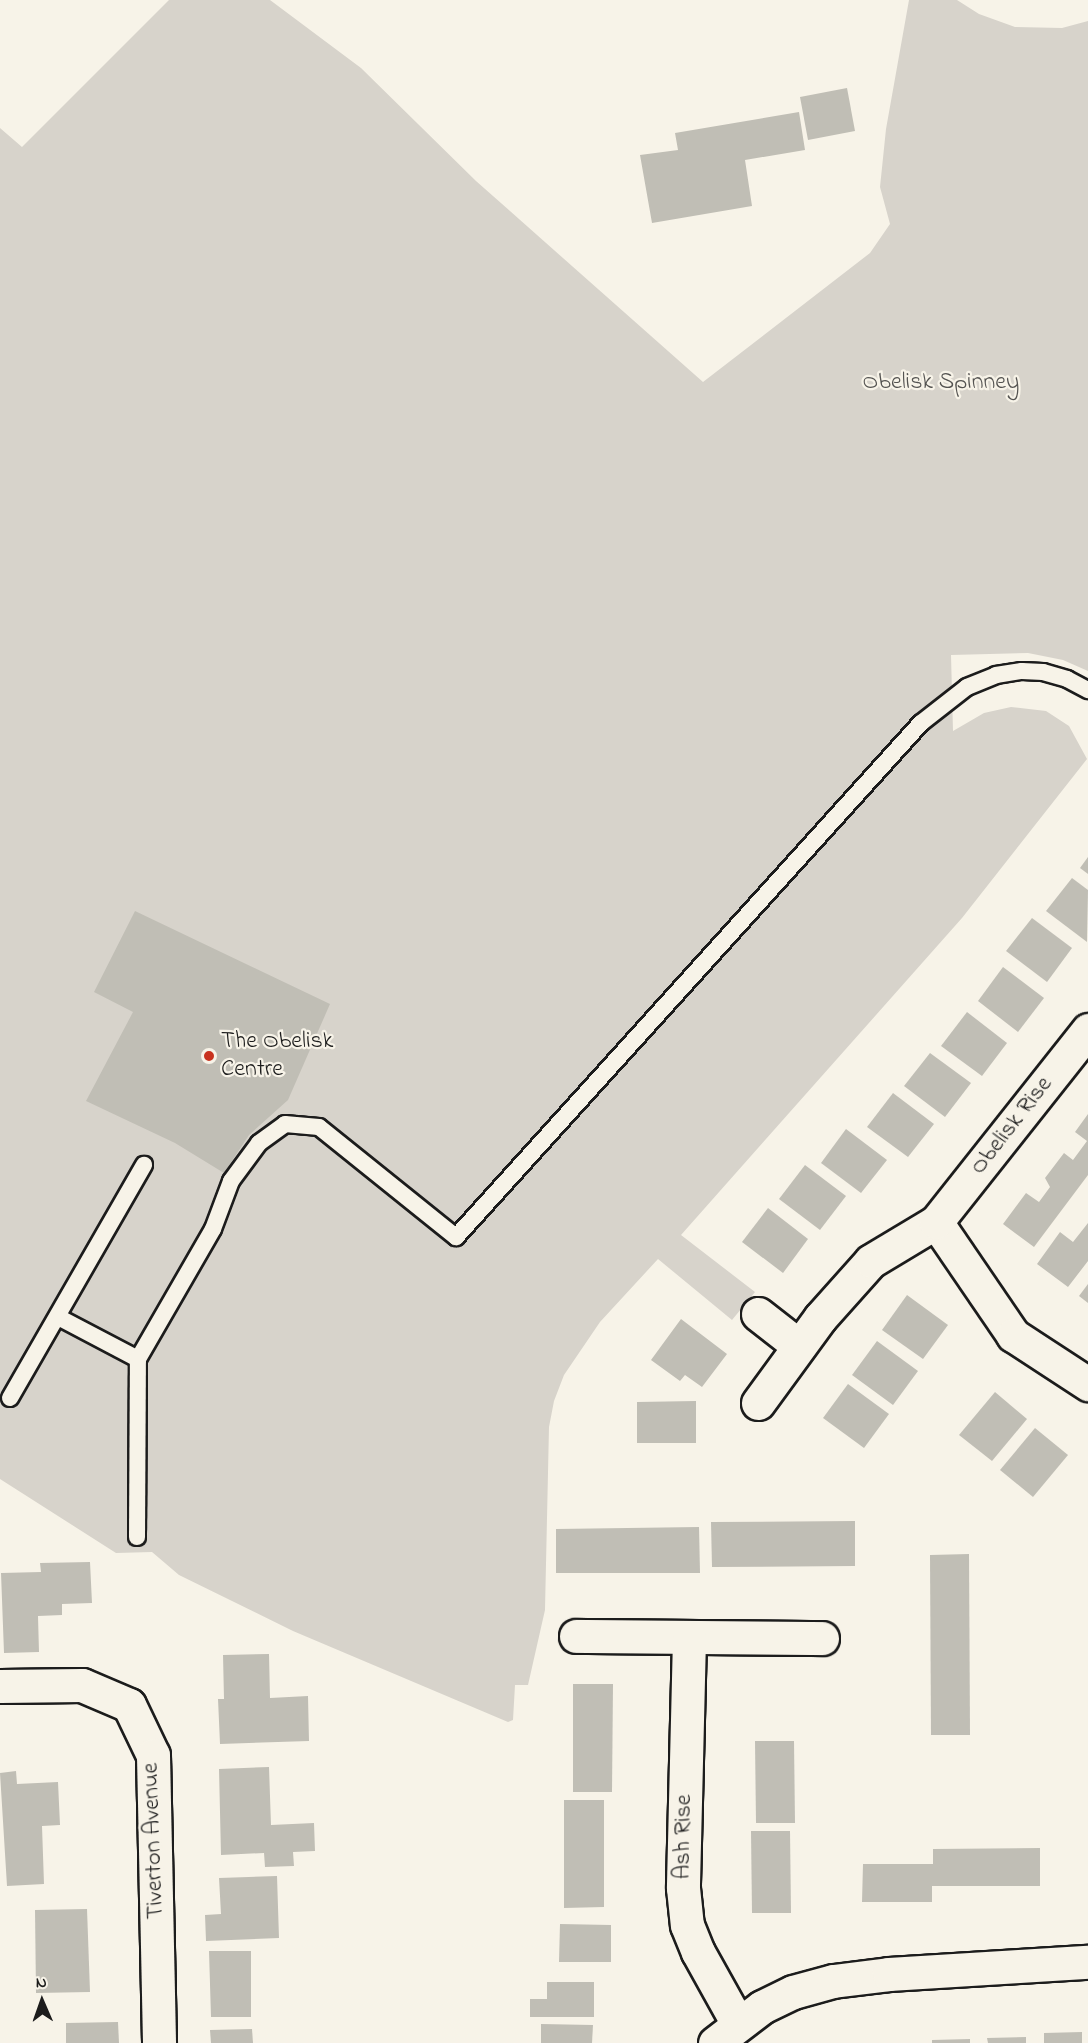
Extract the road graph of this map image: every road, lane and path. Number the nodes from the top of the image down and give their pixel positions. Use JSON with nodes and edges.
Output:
{"nodes":[{"id":1,"x":1088,"y":690,"type":"edge"},
{"id":2,"x":1088,"y":1030,"type":"edge"},
{"id":3,"x":144,"y":1165,"type":"dead end"},
{"id":4,"x":936,"y":1222,"type":"junction"},
{"id":5,"x":758,"y":1314,"type":"dead end"},
{"id":6,"x":58,"y":1317,"type":"junction"},
{"id":7,"x":800,"y":1346,"type":"junction"},
{"id":8,"x":138,"y":1359,"type":"junction"},
{"id":9,"x":1088,"y":1384,"type":"edge"},
{"id":10,"x":10,"y":1398,"type":"dead end"},
{"id":11,"x":758,"y":1403,"type":"dead end"},
{"id":12,"x":137,"y":1537,"type":"dead end"},
{"id":13,"x":576,"y":1636,"type":"dead end"},
{"id":14,"x":689,"y":1638,"type":"junction"},
{"id":15,"x":822,"y":1638,"type":"dead end"},
{"id":16,"x":0,"y":1686,"type":"edge"},
{"id":17,"x":1088,"y":1962,"type":"edge"},
{"id":18,"x":726,"y":2033,"type":"edge"},
{"id":19,"x":159,"y":2043,"type":"edge"}],
"edges":[{"from":1,"to":8,"type":"lane"},
{"from":2,"to":4,"type":"street","name":"Obelisk Rise"},
{"from":3,"to":6,"type":"lane"},
{"from":4,"to":7,"type":"street","name":"Obelisk Rise"},
{"from":4,"to":9,"type":"street"},
{"from":5,"to":7,"type":"street"},
{"from":6,"to":8,"type":"lane"},
{"from":6,"to":10,"type":"lane"},
{"from":7,"to":11,"type":"street","name":"Obelisk Rise"},
{"from":8,"to":12,"type":"lane"},
{"from":13,"to":14,"type":"street"},
{"from":14,"to":15,"type":"street"},
{"from":14,"to":18,"type":"street","name":"Ash Rise"},
{"from":16,"to":19,"type":"street","name":"Tiverton Avenue"},
{"from":17,"to":18,"type":"street","name":"Ash Rise"}]}
